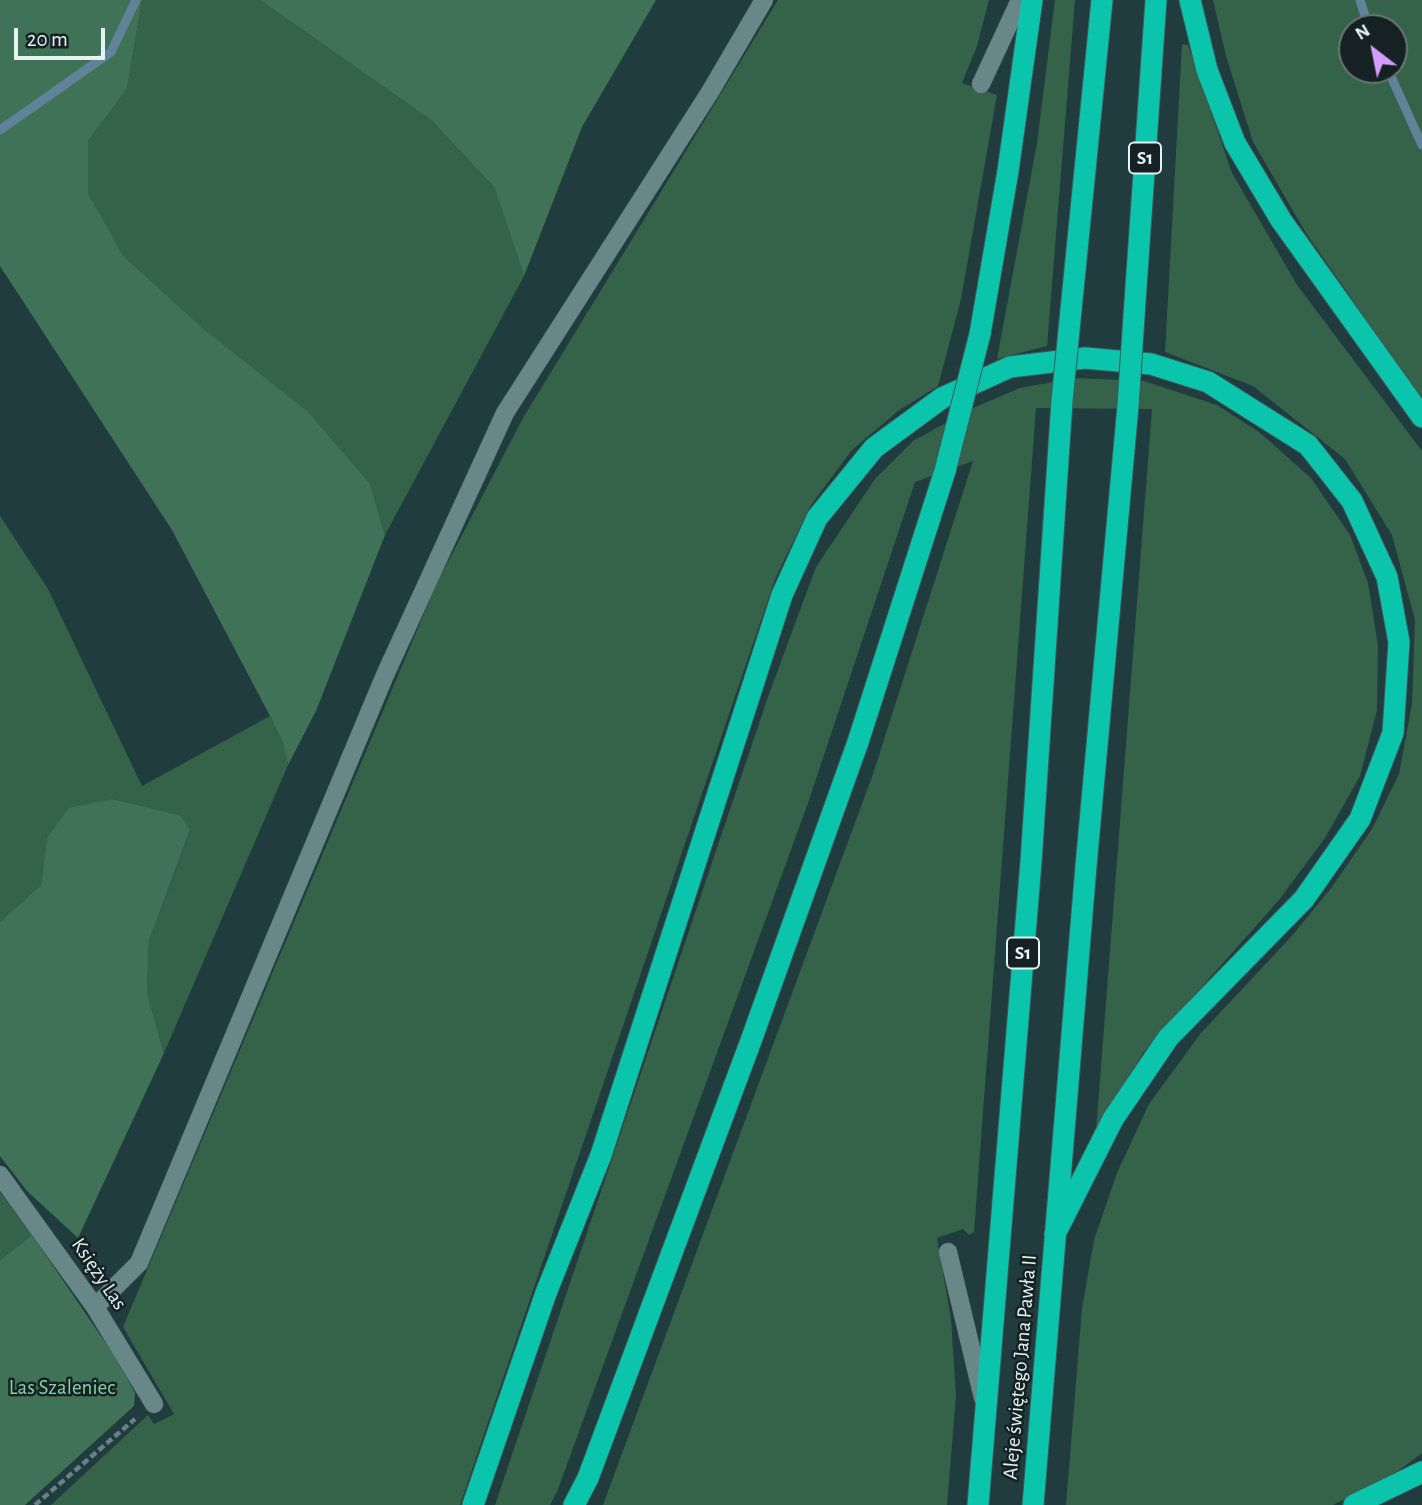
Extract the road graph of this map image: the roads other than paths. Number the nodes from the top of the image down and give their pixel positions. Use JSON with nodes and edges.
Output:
{"nodes":[{"id":1,"x":764,"y":0,"type":"edge"},
{"id":2,"x":1020,"y":0,"type":"edge"},
{"id":3,"x":1032,"y":0,"type":"edge"},
{"id":4,"x":1102,"y":0,"type":"edge"},
{"id":5,"x":1156,"y":0,"type":"edge"},
{"id":6,"x":1190,"y":0,"type":"edge"},
{"id":7,"x":981,"y":84,"type":"dead end"},
{"id":8,"x":1422,"y":417,"type":"edge"},
{"id":9,"x":0,"y":1175,"type":"edge"},
{"id":10,"x":1055,"y":1234,"type":"junction"},
{"id":11,"x":948,"y":1252,"type":"dead end"},
{"id":12,"x":95,"y":1307,"type":"junction"},
{"id":13,"x":154,"y":1404,"type":"road end"},
{"id":14,"x":986,"y":1409,"type":"junction"},
{"id":15,"x":1422,"y":1472,"type":"edge"},
{"id":16,"x":474,"y":1505,"type":"edge"},
{"id":17,"x":575,"y":1505,"type":"edge"},
{"id":18,"x":978,"y":1505,"type":"edge"},
{"id":19,"x":1033,"y":1505,"type":"edge"},
{"id":20,"x":1354,"y":1505,"type":"edge"}],
"edges":[{"from":1,"to":12,"type":"street"},
{"from":2,"to":7,"type":"street"},
{"from":3,"to":17,"type":"highway","bridge":true},
{"from":4,"to":14,"type":"highway","number":"S1","bridge":true},
{"from":5,"to":10,"type":"highway","number":"S1","bridge":true},
{"from":6,"to":8,"type":"highway"},
{"from":9,"to":12,"type":"street","name":"Księży Las"},
{"from":10,"to":16,"type":"highway"},
{"from":10,"to":19,"type":"highway","name":"Aleje świętego Jana Pawła II","number":"S1"},
{"from":11,"to":14,"type":"street"},
{"from":12,"to":13,"type":"street","name":"Księży Las"},
{"from":14,"to":18,"type":"highway","number":"S1"},
{"from":15,"to":20,"type":"highway"}]}
